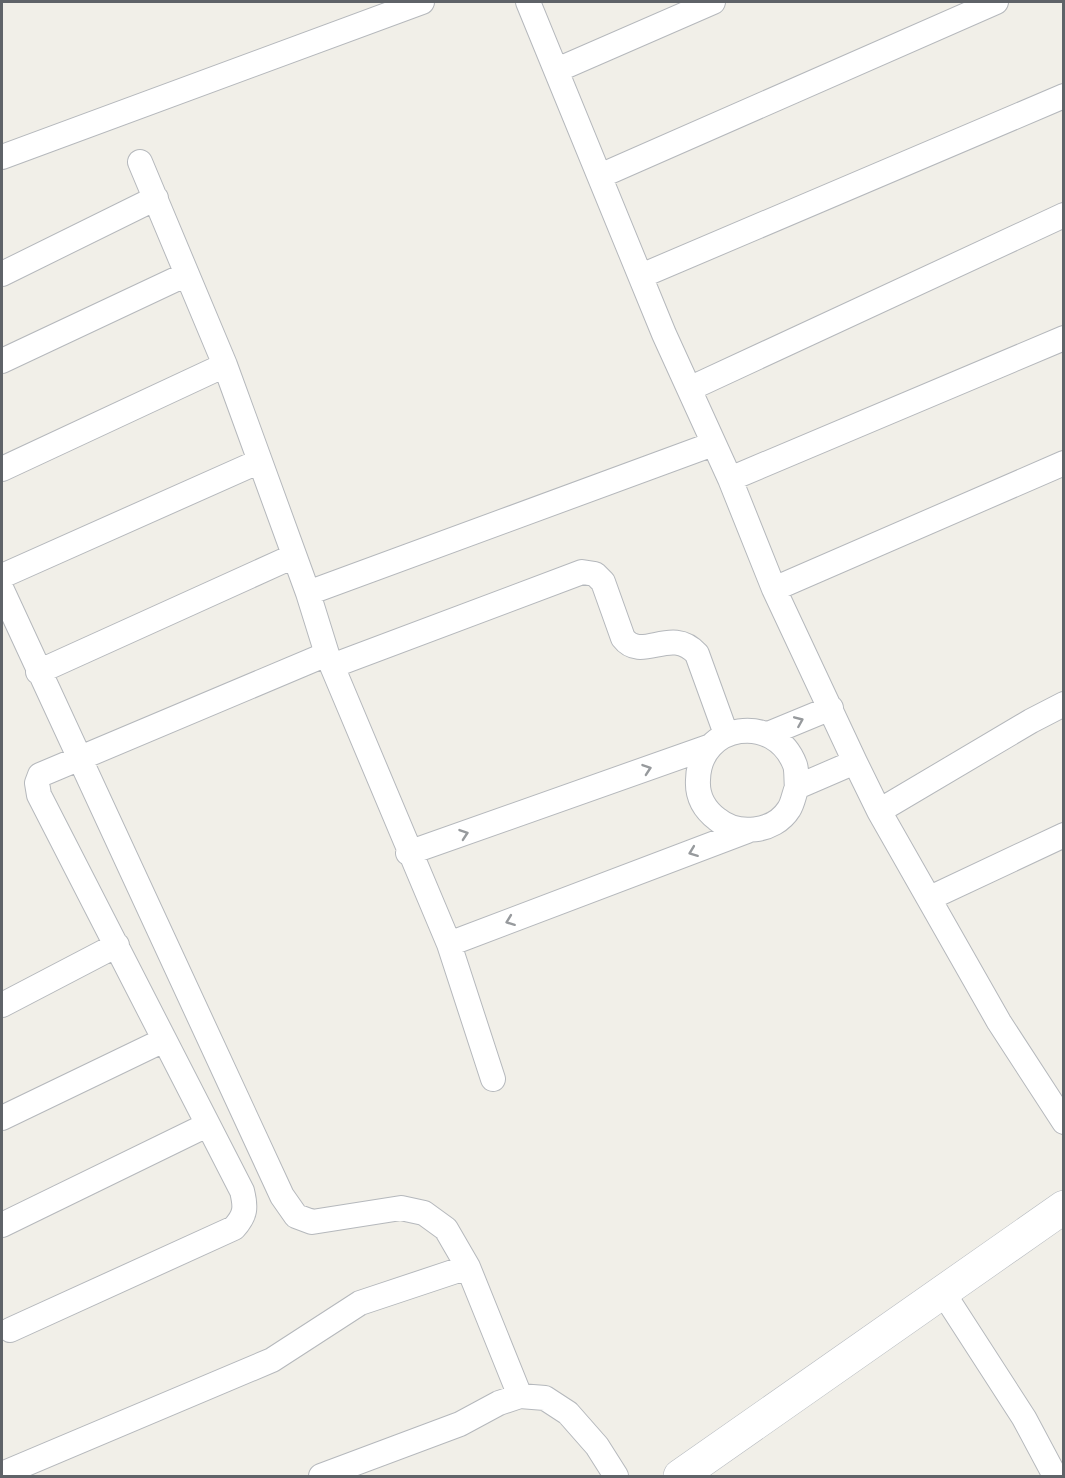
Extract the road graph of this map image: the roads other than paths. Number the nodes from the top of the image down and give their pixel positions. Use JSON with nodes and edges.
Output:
{"nodes":[{"id":1,"x":422,"y":2,"type":"edge"},
{"id":2,"x":528,"y":2,"type":"edge"},
{"id":3,"x":713,"y":2,"type":"edge"},
{"id":4,"x":996,"y":2,"type":"edge"},
{"id":5,"x":557,"y":70,"type":"junction"},
{"id":6,"x":1064,"y":96,"type":"edge"},
{"id":7,"x":2,"y":157,"type":"edge"},
{"id":8,"x":140,"y":162,"type":"dead end"},
{"id":9,"x":600,"y":176,"type":"junction"},
{"id":10,"x":156,"y":198,"type":"junction"},
{"id":11,"x":1064,"y":215,"type":"edge"},
{"id":12,"x":2,"y":274,"type":"edge"},
{"id":13,"x":187,"y":274,"type":"junction"},
{"id":14,"x":641,"y":276,"type":"junction"},
{"id":15,"x":1064,"y":338,"type":"edge"},
{"id":16,"x":2,"y":361,"type":"edge"},
{"id":17,"x":225,"y":365,"type":"junction"},
{"id":18,"x":689,"y":389,"type":"junction"},
{"id":19,"x":714,"y":444,"type":"junction"},
{"id":20,"x":260,"y":461,"type":"junction"},
{"id":21,"x":1064,"y":463,"type":"edge"},
{"id":22,"x":2,"y":469,"type":"edge"},
{"id":23,"x":730,"y":479,"type":"junction"},
{"id":24,"x":294,"y":556,"type":"junction"},
{"id":25,"x":2,"y":576,"type":"edge"},
{"id":26,"x":2,"y":590,"type":"edge"},
{"id":27,"x":774,"y":590,"type":"junction"},
{"id":28,"x":308,"y":593,"type":"junction"},
{"id":29,"x":329,"y":660,"type":"junction"},
{"id":30,"x":38,"y":672,"type":"junction"},
{"id":31,"x":1064,"y":705,"type":"edge"},
{"id":32,"x":831,"y":708,"type":"junction"},
{"id":33,"x":768,"y":734,"type":"junction"},
{"id":34,"x":717,"y":741,"type":"junction"},
{"id":35,"x":78,"y":758,"type":"junction"},
{"id":36,"x":855,"y":762,"type":"junction"},
{"id":37,"x":797,"y":787,"type":"junction"},
{"id":38,"x":879,"y":811,"type":"junction"},
{"id":39,"x":747,"y":831,"type":"junction"},
{"id":40,"x":1064,"y":835,"type":"edge"},
{"id":41,"x":408,"y":853,"type":"junction"},
{"id":42,"x":930,"y":898,"type":"junction"},
{"id":43,"x":449,"y":944,"type":"junction"},
{"id":44,"x":117,"y":945,"type":"junction"},
{"id":45,"x":2,"y":1005,"type":"edge"},
{"id":46,"x":164,"y":1040,"type":"junction"},
{"id":47,"x":493,"y":1079,"type":"dead end"},
{"id":48,"x":2,"y":1118,"type":"edge"},
{"id":49,"x":1064,"y":1122,"type":"edge"},
{"id":50,"x":207,"y":1125,"type":"junction"},
{"id":51,"x":1064,"y":1207,"type":"edge"},
{"id":52,"x":2,"y":1225,"type":"edge"},
{"id":53,"x":468,"y":1267,"type":"junction"},
{"id":54,"x":942,"y":1291,"type":"junction"},
{"id":55,"x":10,"y":1330,"type":"dead end"},
{"id":56,"x":520,"y":1396,"type":"junction"},
{"id":57,"x":2,"y":1474,"type":"edge"},
{"id":58,"x":321,"y":1476,"type":"edge"},
{"id":59,"x":616,"y":1476,"type":"edge"},
{"id":60,"x":680,"y":1476,"type":"edge"},
{"id":61,"x":1055,"y":1476,"type":"edge"}],
"edges":[{"from":1,"to":7,"type":"street"},
{"from":2,"to":5,"type":"street"},
{"from":3,"to":5,"type":"street"},
{"from":4,"to":9,"type":"street"},
{"from":5,"to":9,"type":"street"},
{"from":6,"to":14,"type":"street"},
{"from":8,"to":10,"type":"street"},
{"from":9,"to":14,"type":"street"},
{"from":10,"to":12,"type":"street"},
{"from":10,"to":13,"type":"street"},
{"from":11,"to":18,"type":"street"},
{"from":13,"to":16,"type":"street"},
{"from":13,"to":17,"type":"street"},
{"from":14,"to":18,"type":"street"},
{"from":15,"to":23,"type":"street"},
{"from":17,"to":20,"type":"street"},
{"from":17,"to":22,"type":"street"},
{"from":18,"to":19,"type":"street"},
{"from":19,"to":23,"type":"street"},
{"from":19,"to":28,"type":"street"},
{"from":20,"to":24,"type":"street"},
{"from":20,"to":25,"type":"street"},
{"from":21,"to":27,"type":"street"},
{"from":23,"to":27,"type":"street"},
{"from":24,"to":28,"type":"street"},
{"from":24,"to":30,"type":"street"},
{"from":26,"to":30,"type":"street"},
{"from":27,"to":32,"type":"street"},
{"from":28,"to":29,"type":"street"},
{"from":29,"to":34,"type":"street"},
{"from":29,"to":35,"type":"street"},
{"from":29,"to":41,"type":"street"},
{"from":30,"to":35,"type":"street"},
{"from":31,"to":38,"type":"street"},
{"from":33,"to":32,"type":"street","one_way":true},
{"from":32,"to":36,"type":"street"},
{"from":33,"to":34,"type":"street"},
{"from":33,"to":37,"type":"street"},
{"from":34,"to":39,"type":"street"},
{"from":41,"to":34,"type":"street","one_way":true},
{"from":35,"to":44,"type":"street"},
{"from":35,"to":53,"type":"street"},
{"from":36,"to":37,"type":"street"},
{"from":36,"to":38,"type":"street"},
{"from":37,"to":39,"type":"street"},
{"from":38,"to":42,"type":"street"},
{"from":39,"to":43,"type":"street","one_way":true},
{"from":40,"to":42,"type":"street"},
{"from":41,"to":43,"type":"street"},
{"from":42,"to":49,"type":"street"},
{"from":43,"to":47,"type":"street"},
{"from":44,"to":45,"type":"street"},
{"from":44,"to":46,"type":"street"},
{"from":46,"to":48,"type":"street"},
{"from":46,"to":50,"type":"street"},
{"from":50,"to":52,"type":"street"},
{"from":50,"to":55,"type":"street"},
{"from":51,"to":54,"type":"main road"},
{"from":53,"to":56,"type":"street"},
{"from":53,"to":57,"type":"street"},
{"from":54,"to":60,"type":"main road"},
{"from":54,"to":61,"type":"street"},
{"from":56,"to":58,"type":"street"},
{"from":56,"to":59,"type":"street"}]}
